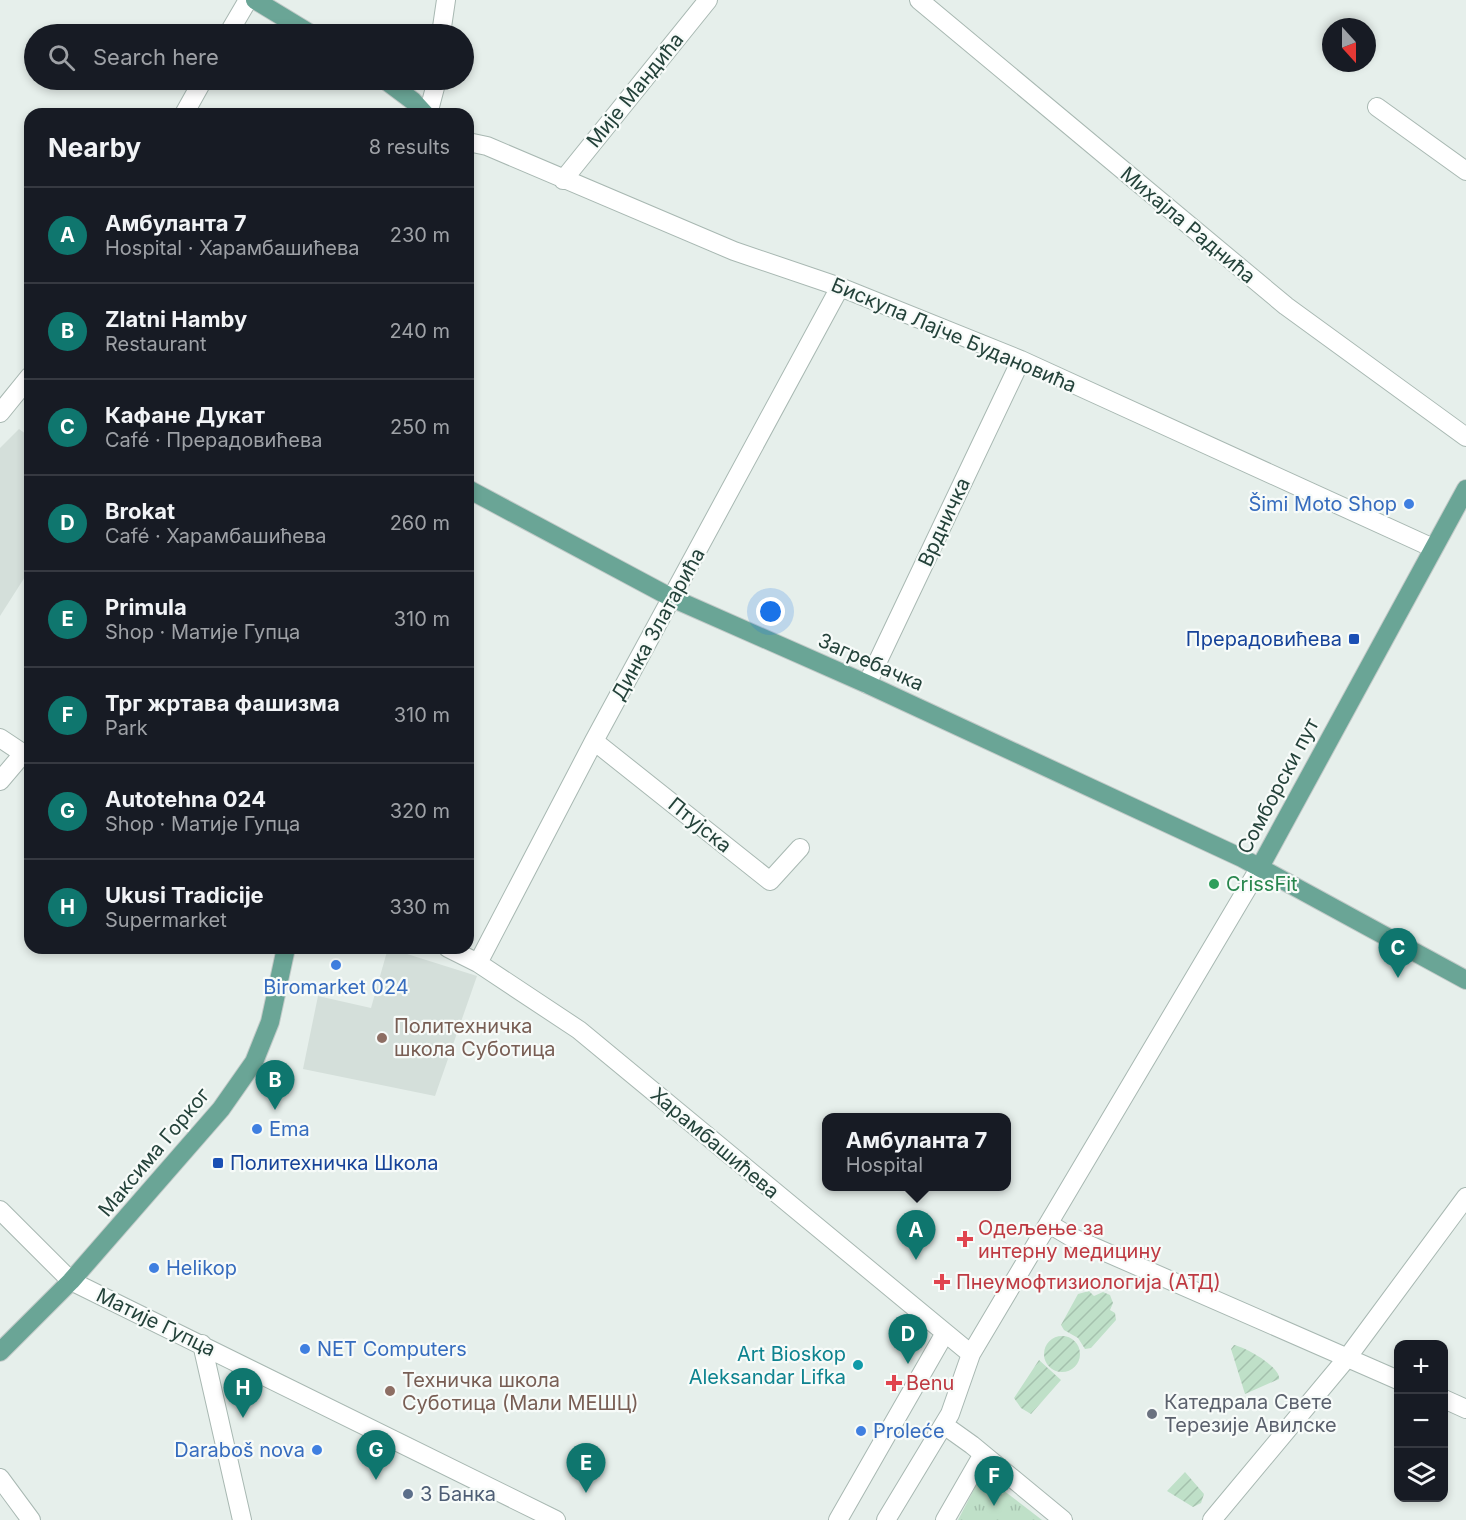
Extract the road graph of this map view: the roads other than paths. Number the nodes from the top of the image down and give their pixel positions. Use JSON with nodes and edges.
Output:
{"nodes":[{"id":1,"x":248,"y":0,"type":"edge"},
{"id":2,"x":255,"y":0,"type":"edge"},
{"id":3,"x":446,"y":0,"type":"edge"},
{"id":4,"x":708,"y":0,"type":"edge"},
{"id":5,"x":919,"y":0,"type":"edge"},
{"id":6,"x":234,"y":24,"type":"edge"},
{"id":7,"x":295,"y":24,"type":"edge"},
{"id":8,"x":442,"y":24,"type":"edge"},
{"id":9,"x":197,"y":90,"type":"edge"},
{"id":10,"x":398,"y":90,"type":"edge"},
{"id":11,"x":433,"y":90,"type":"edge"},
{"id":12,"x":1377,"y":107,"type":"dead end"},
{"id":13,"x":187,"y":108,"type":"edge"},
{"id":14,"x":421,"y":108,"type":"edge"},
{"id":15,"x":429,"y":108,"type":"edge"},
{"id":16,"x":474,"y":143,"type":"edge"},
{"id":17,"x":1466,"y":171,"type":"edge"},
{"id":18,"x":563,"y":180,"type":"junction"},
{"id":19,"x":840,"y":287,"type":"junction"},
{"id":20,"x":1021,"y":360,"type":"junction"},
{"id":21,"x":24,"y":383,"type":"edge"},
{"id":22,"x":0,"y":413,"type":"edge"},
{"id":23,"x":1466,"y":437,"type":"edge"},
{"id":24,"x":1466,"y":489,"type":"edge"},
{"id":25,"x":474,"y":492,"type":"edge"},
{"id":26,"x":1433,"y":548,"type":"junction"},
{"id":27,"x":672,"y":598,"type":"junction"},
{"id":28,"x":867,"y":684,"type":"junction"},
{"id":29,"x":0,"y":738,"type":"edge"},
{"id":30,"x":594,"y":741,"type":"junction"},
{"id":31,"x":24,"y":756,"type":"edge"},
{"id":32,"x":24,"y":759,"type":"edge"},
{"id":33,"x":0,"y":781,"type":"edge"},
{"id":34,"x":800,"y":848,"type":"dead end"},
{"id":35,"x":1260,"y":867,"type":"junction"},
{"id":36,"x":285,"y":954,"type":"edge"},
{"id":37,"x":460,"y":954,"type":"edge"},
{"id":38,"x":478,"y":963,"type":"junction"},
{"id":39,"x":1466,"y":980,"type":"edge"},
{"id":40,"x":1466,"y":1197,"type":"edge"},
{"id":41,"x":0,"y":1210,"type":"edge"},
{"id":42,"x":1049,"y":1224,"type":"junction"},
{"id":43,"x":71,"y":1281,"type":"junction"},
{"id":44,"x":945,"y":1333,"type":"junction"},
{"id":45,"x":202,"y":1344,"type":"junction"},
{"id":46,"x":0,"y":1352,"type":"edge"},
{"id":47,"x":971,"y":1354,"type":"junction"},
{"id":48,"x":1347,"y":1358,"type":"junction"},
{"id":49,"x":1394,"y":1378,"type":"edge"},
{"id":50,"x":1448,"y":1401,"type":"edge"},
{"id":51,"x":1466,"y":1409,"type":"edge"},
{"id":52,"x":944,"y":1425,"type":"junction"},
{"id":53,"x":983,"y":1454,"type":"junction"},
{"id":54,"x":0,"y":1478,"type":"edge"},
{"id":55,"x":31,"y":1520,"type":"edge"},
{"id":56,"x":242,"y":1520,"type":"edge"},
{"id":57,"x":556,"y":1520,"type":"edge"},
{"id":58,"x":838,"y":1520,"type":"edge"},
{"id":59,"x":886,"y":1520,"type":"edge"},
{"id":60,"x":945,"y":1520,"type":"edge"},
{"id":61,"x":1063,"y":1520,"type":"edge"},
{"id":62,"x":1212,"y":1520,"type":"edge"}],
"edges":[{"from":1,"to":6,"type":"street"},
{"from":2,"to":7,"type":"main road"},
{"from":3,"to":8,"type":"street"},
{"from":4,"to":18,"type":"street","name":"Мије Мандића"},
{"from":5,"to":23,"type":"street","name":"Михајла Раднића"},
{"from":9,"to":13,"type":"street"},
{"from":10,"to":14,"type":"main road"},
{"from":11,"to":15,"type":"street"},
{"from":12,"to":17,"type":"street"},
{"from":16,"to":18,"type":"street","name":"Бискупа Лајче Будановића"},
{"from":18,"to":19,"type":"street","name":"Бискупа Лајче Будановића"},
{"from":19,"to":20,"type":"street","name":"Бискупа Лајче Будановића"},
{"from":19,"to":27,"type":"street","name":"Динка Златарића"},
{"from":20,"to":26,"type":"street","name":"Бискупа Лајче Будановића"},
{"from":20,"to":28,"type":"street","name":"Врдничка"},
{"from":21,"to":22,"type":"street"},
{"from":24,"to":26,"type":"main road","name":"Сомборски пут"},
{"from":25,"to":27,"type":"main road","name":"Загребачка"},
{"from":26,"to":35,"type":"main road","name":"Сомборски пут"},
{"from":27,"to":28,"type":"main road","name":"Загребачка"},
{"from":27,"to":30,"type":"street","name":"Динка Златарића"},
{"from":28,"to":35,"type":"main road","name":"Загребачка"},
{"from":29,"to":31,"type":"street"},
{"from":30,"to":34,"type":"street","name":"Птујска"},
{"from":30,"to":38,"type":"street","name":"Динка Златарића"},
{"from":32,"to":33,"type":"street"},
{"from":35,"to":39,"type":"main road"},
{"from":35,"to":42,"type":"street","name":"Сомборски пут"},
{"from":36,"to":43,"type":"main road","name":"Максима Горког"},
{"from":37,"to":38,"type":"street","name":"Харамбашићева"},
{"from":38,"to":44,"type":"street","name":"Харамбашићева"},
{"from":40,"to":48,"type":"street"},
{"from":41,"to":43,"type":"street","name":"Матије Гупца"},
{"from":42,"to":47,"type":"street","name":"Сомборски пут"},
{"from":42,"to":48,"type":"street"},
{"from":43,"to":45,"type":"street","name":"Матије Гупца"},
{"from":43,"to":46,"type":"main road","name":"Максима Горког"},
{"from":44,"to":47,"type":"street","name":"Харамбашићева"},
{"from":44,"to":58,"type":"street"},
{"from":45,"to":56,"type":"street"},
{"from":45,"to":57,"type":"street","name":"Матије Гупца"},
{"from":47,"to":52,"type":"street","name":"Сомборски пут"},
{"from":48,"to":49,"type":"street"},
{"from":48,"to":62,"type":"street"},
{"from":50,"to":51,"type":"street"},
{"from":52,"to":53,"type":"street"},
{"from":52,"to":59,"type":"street","name":"Сомборски пут"},
{"from":53,"to":60,"type":"street"},
{"from":53,"to":61,"type":"street"},
{"from":54,"to":55,"type":"street"}]}
